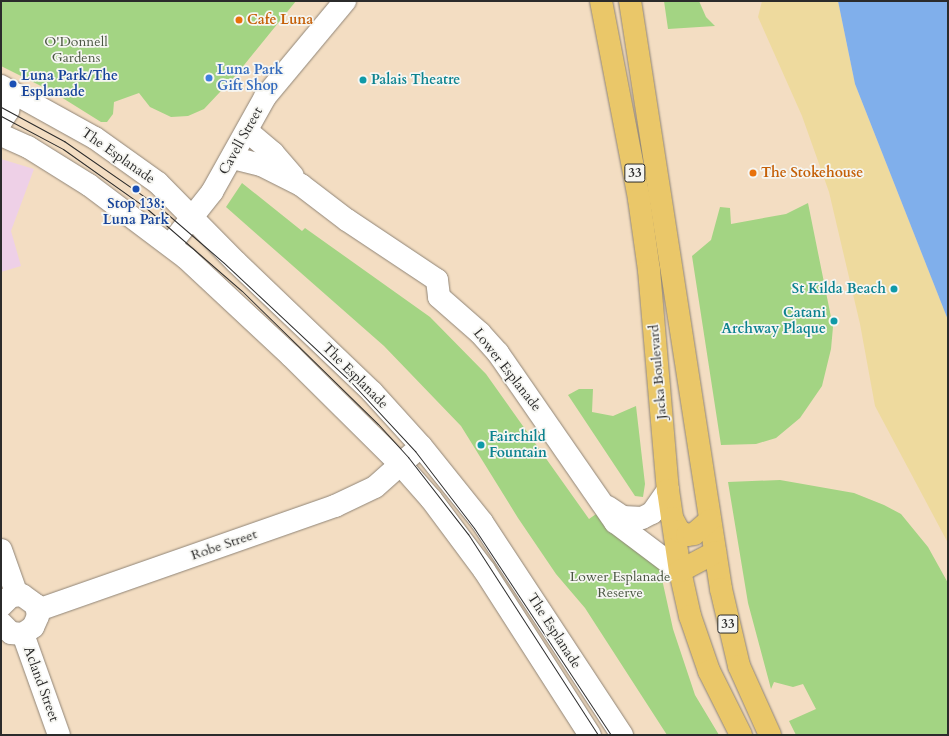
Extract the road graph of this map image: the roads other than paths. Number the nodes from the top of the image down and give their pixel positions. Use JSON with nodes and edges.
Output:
{"nodes":[{"id":1,"x":345,"y":1,"type":"edge"},
{"id":2,"x":600,"y":1,"type":"edge"},
{"id":3,"x":630,"y":1,"type":"edge"},
{"id":4,"x":7,"y":89,"type":"edge"},
{"id":5,"x":1,"y":122,"type":"edge"},
{"id":6,"x":247,"y":131,"type":"junction"},
{"id":7,"x":1,"y":135,"type":"edge"},
{"id":8,"x":232,"y":158,"type":"junction"},
{"id":9,"x":301,"y":185,"type":"junction"},
{"id":10,"x":193,"y":218,"type":"junction"},
{"id":11,"x":170,"y":245,"type":"junction"},
{"id":12,"x":422,"y":446,"type":"junction"},
{"id":13,"x":400,"y":464,"type":"junction"},
{"id":14,"x":668,"y":490,"type":"junction"},
{"id":15,"x":603,"y":502,"type":"junction"},
{"id":16,"x":672,"y":518,"type":"junction"},
{"id":17,"x":710,"y":520,"type":"junction"},
{"id":18,"x":1,"y":550,"type":"edge"},
{"id":19,"x":715,"y":552,"type":"junction"},
{"id":20,"x":680,"y":571,"type":"junction"},
{"id":21,"x":9,"y":601,"type":"edge"},
{"id":22,"x":38,"y":610,"type":"junction"},
{"id":23,"x":1,"y":623,"type":"edge"},
{"id":24,"x":23,"y":634,"type":"junction"},
{"id":25,"x":59,"y":735,"type":"edge"},
{"id":26,"x":590,"y":735,"type":"edge"},
{"id":27,"x":622,"y":735,"type":"edge"},
{"id":28,"x":741,"y":735,"type":"edge"},
{"id":29,"x":770,"y":735,"type":"edge"}],
"edges":[{"from":1,"to":6,"type":"street","name":"Cavell Street"},
{"from":2,"to":14,"type":"main road","name":"Jacka Boulevard","number":"33"},
{"from":3,"to":17,"type":"main road","name":"Jacka Boulevard","number":"33"},
{"from":4,"to":5,"type":"street"},
{"from":4,"to":10,"type":"street","name":"The Esplanade"},
{"from":6,"to":8,"type":"street","name":"Cavell Street"},
{"from":6,"to":9,"type":"street","name":"Lower Esplanade"},
{"from":7,"to":11,"type":"street","name":"The Esplanade"},
{"from":8,"to":9,"type":"street","name":"Lower Esplanade"},
{"from":8,"to":10,"type":"street","name":"Cavell Street"},
{"from":9,"to":15,"type":"street","name":"Lower Esplanade"},
{"from":10,"to":11,"type":"street","name":"Cavell Street"},
{"from":10,"to":12,"type":"street","name":"The Esplanade"},
{"from":11,"to":13,"type":"street","name":"The Esplanade"},
{"from":12,"to":13,"type":"street","name":"Robe Street"},
{"from":12,"to":27,"type":"street","name":"The Esplanade"},
{"from":13,"to":22,"type":"street","name":"Robe Street"},
{"from":13,"to":26,"type":"street","name":"The Esplanade"},
{"from":14,"to":15,"type":"street","name":"Lower Esplanade"},
{"from":14,"to":16,"type":"main road","name":"Jacka Boulevard","number":"33"},
{"from":15,"to":20,"type":"street","name":"Lower Esplanade"},
{"from":16,"to":17,"type":"main road"},
{"from":16,"to":20,"type":"main road","name":"Jacka Boulevard","number":"33"},
{"from":17,"to":19,"type":"main road","name":"Jacka Boulevard","number":"33"},
{"from":18,"to":21,"type":"street"},
{"from":19,"to":20,"type":"main road"},
{"from":19,"to":29,"type":"main road","name":"Jacka Boulevard","number":"33"},
{"from":20,"to":28,"type":"main road","name":"Jacka Boulevard","number":"33"},
{"from":21,"to":22,"type":"street"},
{"from":22,"to":24,"type":"street"},
{"from":23,"to":24,"type":"street"},
{"from":24,"to":25,"type":"street","name":"Acland Street"}]}
